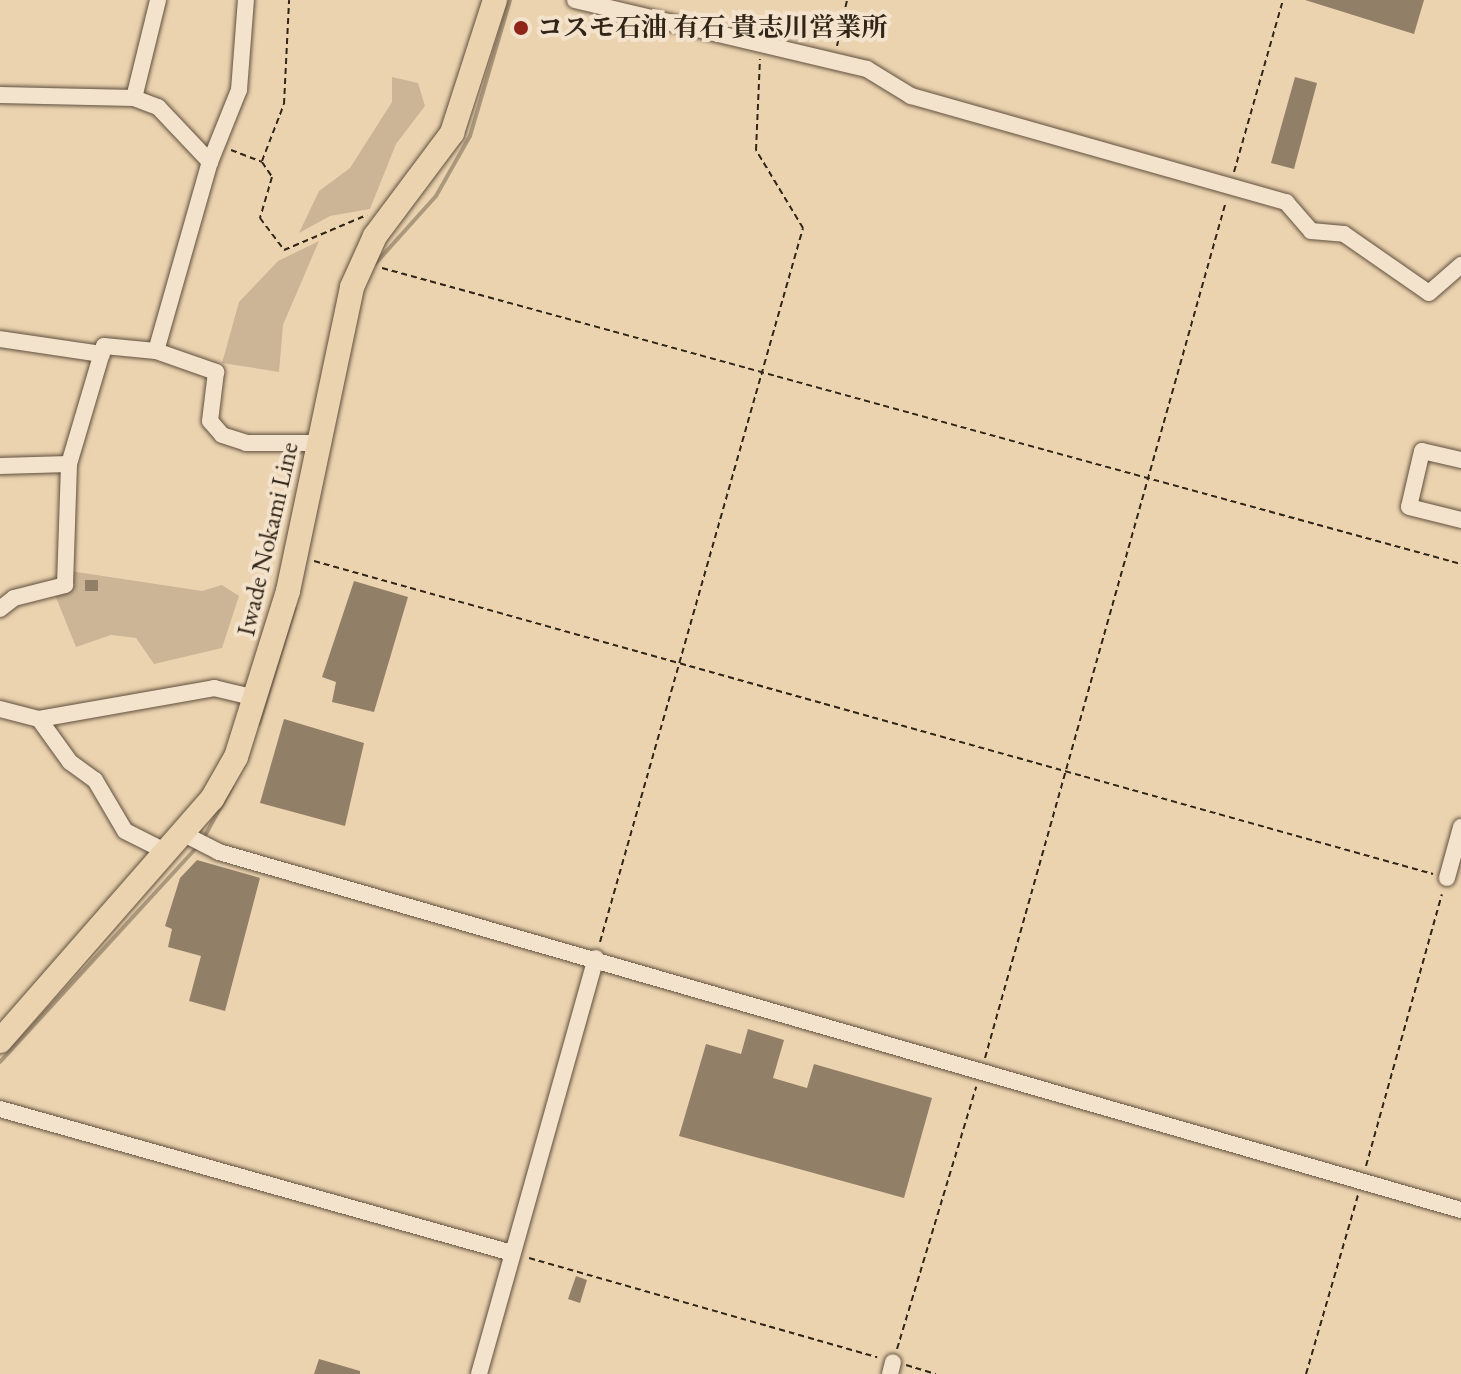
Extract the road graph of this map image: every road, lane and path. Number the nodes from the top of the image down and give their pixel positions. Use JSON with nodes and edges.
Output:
{"nodes":[{"id":1,"x":158,"y":0,"type":"edge"},
{"id":2,"x":246,"y":0,"type":"edge"},
{"id":3,"x":289,"y":0,"type":"edge"},
{"id":4,"x":495,"y":0,"type":"edge"},
{"id":5,"x":575,"y":0,"type":"edge"},
{"id":6,"x":847,"y":0,"type":"edge"},
{"id":7,"x":1283,"y":0,"type":"edge"},
{"id":8,"x":761,"y":46,"type":"junction"},
{"id":9,"x":833,"y":61,"type":"junction"},
{"id":10,"x":0,"y":95,"type":"edge"},
{"id":11,"x":134,"y":98,"type":"junction"},
{"id":12,"x":219,"y":145,"type":"junction"},
{"id":13,"x":210,"y":162,"type":"junction"},
{"id":14,"x":262,"y":162,"type":"junction"},
{"id":15,"x":1230,"y":184,"type":"junction"},
{"id":16,"x":393,"y":216,"type":"junction"},
{"id":17,"x":361,"y":262,"type":"junction"},
{"id":18,"x":1461,"y":265,"type":"edge"},
{"id":19,"x":0,"y":339,"type":"edge"},
{"id":20,"x":156,"y":351,"type":"junction"},
{"id":21,"x":102,"y":354,"type":"junction"},
{"id":22,"x":763,"y":369,"type":"junction"},
{"id":23,"x":319,"y":443,"type":"junction"},
{"id":24,"x":1461,"y":460,"type":"edge"},
{"id":25,"x":69,"y":464,"type":"junction"},
{"id":26,"x":0,"y":466,"type":"edge"},
{"id":27,"x":1149,"y":478,"type":"junction"},
{"id":28,"x":1461,"y":520,"type":"edge"},
{"id":29,"x":295,"y":556,"type":"junction"},
{"id":30,"x":1461,"y":564,"type":"edge"},
{"id":31,"x":0,"y":609,"type":"edge"},
{"id":32,"x":680,"y":663,"type":"junction"},
{"id":33,"x":256,"y":698,"type":"junction"},
{"id":34,"x":1,"y":707,"type":"edge"},
{"id":35,"x":39,"y":719,"type":"junction"},
{"id":36,"x":1067,"y":770,"type":"junction"},
{"id":37,"x":1461,"y":827,"type":"edge"},
{"id":38,"x":175,"y":842,"type":"junction"},
{"id":39,"x":1447,"y":878,"type":"junction"},
{"id":40,"x":596,"y":958,"type":"junction"},
{"id":41,"x":0,"y":1041,"type":"edge"},
{"id":42,"x":982,"y":1067,"type":"junction"},
{"id":43,"x":0,"y":1109,"type":"edge"},
{"id":44,"x":1362,"y":1182,"type":"junction"},
{"id":45,"x":1461,"y":1210,"type":"edge"},
{"id":46,"x":512,"y":1253,"type":"junction"},
{"id":47,"x":892,"y":1368,"type":"edge"},
{"id":48,"x":479,"y":1374,"type":"edge"},
{"id":49,"x":936,"y":1374,"type":"edge"},
{"id":50,"x":1306,"y":1374,"type":"edge"}],
"edges":[{"from":1,"to":11,"type":"street"},
{"from":2,"to":12,"type":"street"},
{"from":3,"to":14,"type":"path"},
{"from":4,"to":16,"type":"main road","name":"Iwade Nokami Line"},
{"from":5,"to":8,"type":"street"},
{"from":6,"to":9,"type":"path"},
{"from":7,"to":15,"type":"path"},
{"from":8,"to":9,"type":"street"},
{"from":8,"to":22,"type":"path"},
{"from":9,"to":15,"type":"street"},
{"from":10,"to":11,"type":"street"},
{"from":11,"to":13,"type":"street"},
{"from":12,"to":13,"type":"street"},
{"from":12,"to":14,"type":"path"},
{"from":13,"to":20,"type":"street"},
{"from":14,"to":16,"type":"path"},
{"from":15,"to":18,"type":"street"},
{"from":15,"to":27,"type":"path"},
{"from":16,"to":17,"type":"main road","name":"Iwade Nokami Line"},
{"from":17,"to":22,"type":"path"},
{"from":17,"to":23,"type":"main road","name":"Iwade Nokami Line"},
{"from":19,"to":21,"type":"street"},
{"from":20,"to":21,"type":"street"},
{"from":20,"to":23,"type":"street"},
{"from":21,"to":25,"type":"street"},
{"from":22,"to":27,"type":"path"},
{"from":22,"to":32,"type":"path"},
{"from":23,"to":29,"type":"main road","name":"Iwade Nokami Line"},
{"from":24,"to":28,"type":"street"},
{"from":25,"to":26,"type":"street"},
{"from":25,"to":31,"type":"street"},
{"from":27,"to":30,"type":"path"},
{"from":27,"to":36,"type":"path"},
{"from":29,"to":32,"type":"path"},
{"from":29,"to":33,"type":"main road","name":"Iwade Nokami Line"},
{"from":32,"to":36,"type":"path"},
{"from":32,"to":40,"type":"path"},
{"from":33,"to":35,"type":"street"},
{"from":33,"to":38,"type":"main road","name":"Iwade Nokami Line"},
{"from":34,"to":35,"type":"street"},
{"from":35,"to":38,"type":"street"},
{"from":36,"to":39,"type":"path"},
{"from":36,"to":42,"type":"path"},
{"from":37,"to":39,"type":"street"},
{"from":38,"to":40,"type":"street"},
{"from":38,"to":41,"type":"main road","name":"Iwade Nokami Line"},
{"from":39,"to":44,"type":"path"},
{"from":40,"to":42,"type":"street"},
{"from":40,"to":46,"type":"street"},
{"from":42,"to":44,"type":"street"},
{"from":42,"to":47,"type":"path"},
{"from":43,"to":46,"type":"street"},
{"from":44,"to":45,"type":"street"},
{"from":44,"to":50,"type":"path"},
{"from":46,"to":47,"type":"path"},
{"from":46,"to":48,"type":"street"},
{"from":47,"to":49,"type":"path"}]}
